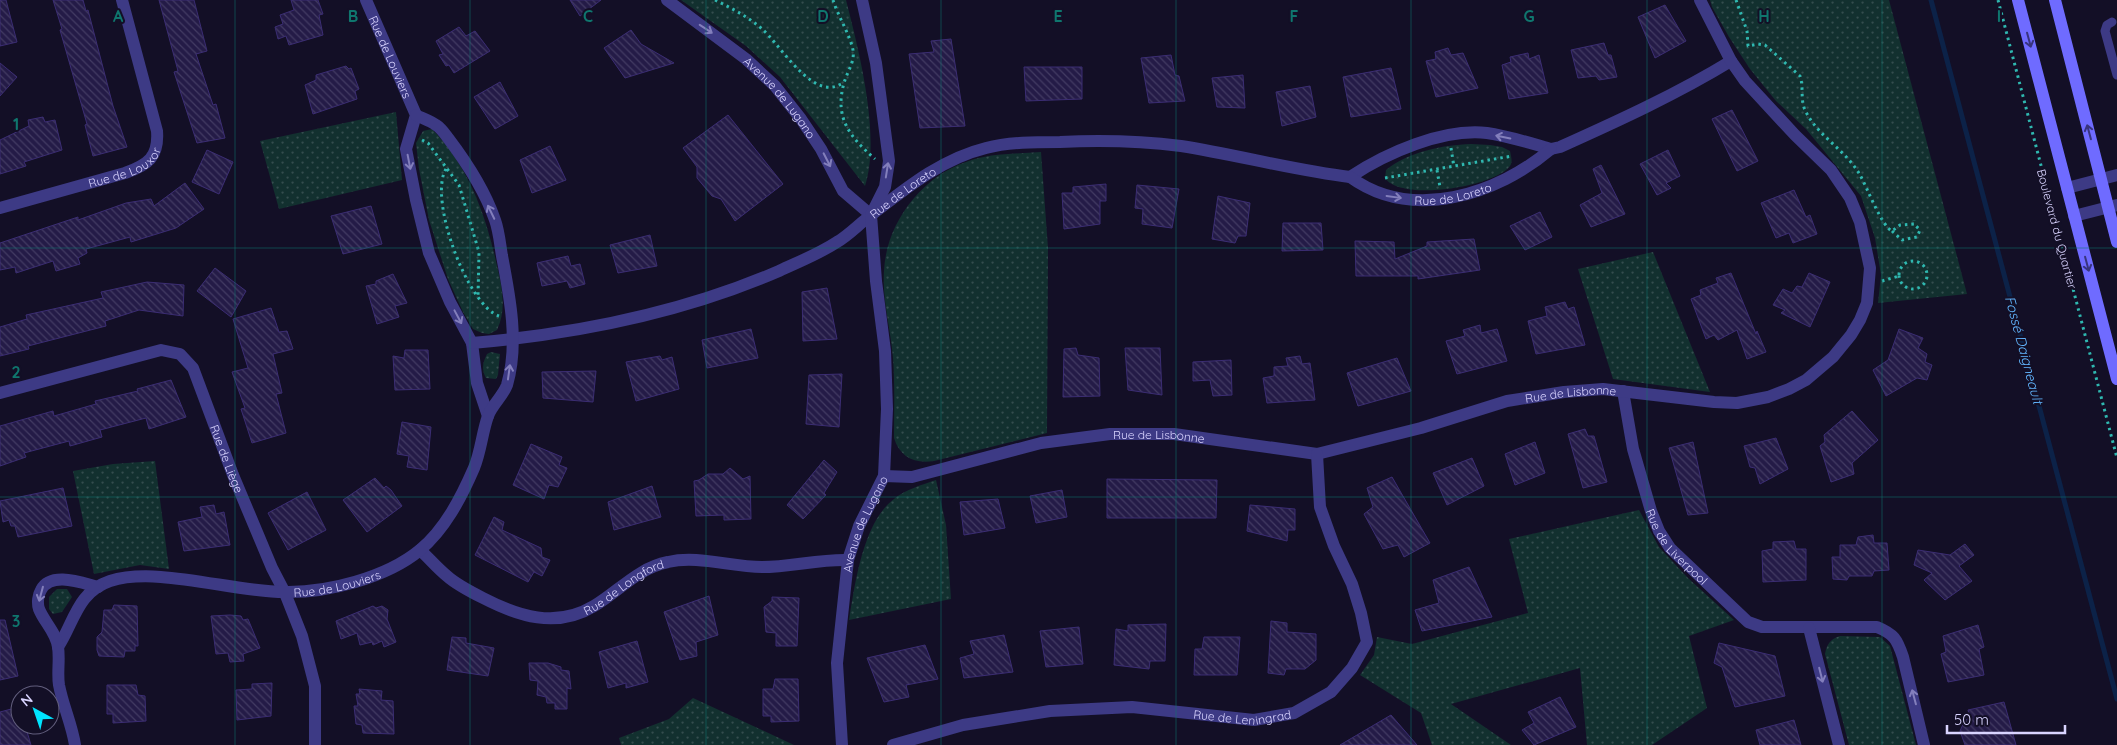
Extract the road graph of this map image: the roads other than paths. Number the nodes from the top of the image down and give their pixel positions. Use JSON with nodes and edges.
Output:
{"nodes":[{"id":1,"x":122,"y":0,"type":"edge"},
{"id":2,"x":366,"y":0,"type":"edge"},
{"id":3,"x":667,"y":0,"type":"edge"},
{"id":4,"x":862,"y":0,"type":"edge"},
{"id":5,"x":1700,"y":0,"type":"edge"},
{"id":6,"x":2018,"y":0,"type":"edge"},
{"id":7,"x":2055,"y":0,"type":"edge"},
{"id":8,"x":2112,"y":22,"type":"dead end"},
{"id":9,"x":1731,"y":61,"type":"junction"},
{"id":10,"x":2117,"y":75,"type":"edge"},
{"id":11,"x":416,"y":115,"type":"junction"},
{"id":12,"x":1551,"y":149,"type":"junction"},
{"id":13,"x":2117,"y":175,"type":"edge"},
{"id":14,"x":1350,"y":177,"type":"junction"},
{"id":15,"x":2101,"y":179,"type":"junction"},
{"id":16,"x":2067,"y":188,"type":"junction"},
{"id":17,"x":2113,"y":206,"type":"edge"},
{"id":18,"x":0,"y":208,"type":"edge"},
{"id":19,"x":871,"y":215,"type":"junction"},
{"id":20,"x":2074,"y":216,"type":"junction"},
{"id":21,"x":2117,"y":242,"type":"edge"},
{"id":22,"x":513,"y":339,"type":"junction"},
{"id":23,"x":472,"y":343,"type":"junction"},
{"id":24,"x":2117,"y":379,"type":"edge"},
{"id":25,"x":1623,"y":391,"type":"junction"},
{"id":26,"x":0,"y":393,"type":"edge"},
{"id":27,"x":488,"y":416,"type":"junction"},
{"id":28,"x":1317,"y":454,"type":"junction"},
{"id":29,"x":884,"y":476,"type":"junction"},
{"id":30,"x":420,"y":550,"type":"junction"},
{"id":31,"x":848,"y":560,"type":"junction"},
{"id":32,"x":98,"y":587,"type":"junction"},
{"id":33,"x":285,"y":592,"type":"junction"},
{"id":34,"x":1809,"y":628,"type":"junction"},
{"id":35,"x":58,"y":646,"type":"junction"},
{"id":36,"x":75,"y":745,"type":"edge"},
{"id":37,"x":315,"y":745,"type":"edge"},
{"id":38,"x":842,"y":745,"type":"edge"},
{"id":39,"x":893,"y":745,"type":"edge"},
{"id":40,"x":1839,"y":745,"type":"edge"},
{"id":41,"x":1924,"y":745,"type":"edge"}],
"edges":[{"from":1,"to":18,"type":"street","name":"Rue de Louxor"},
{"from":2,"to":11,"type":"street","name":"Rue de Louviers"},
{"from":3,"to":19,"type":"street","name":"Avenue de Lugano","one_way":true},
{"from":19,"to":4,"type":"street","name":"Avenue de Lugano","one_way":true},
{"from":5,"to":9,"type":"street","name":"Rue de Lisbonne"},
{"from":6,"to":16,"type":"main road","name":"Boulevard du Quartier","one_way":true},
{"from":15,"to":7,"type":"main road","one_way":true},
{"from":8,"to":10,"type":"lane"},
{"from":9,"to":12,"type":"street","name":"Rue de Loreto"},
{"from":9,"to":25,"type":"street","name":"Rue de Lisbonne"},
{"from":22,"to":11,"type":"street","name":"Rue de Louviers","one_way":true},
{"from":11,"to":23,"type":"street","name":"Rue de Louviers","one_way":true},
{"from":12,"to":14,"type":"street","one_way":true},
{"from":14,"to":12,"type":"street","name":"Rue de Loreto","one_way":true},
{"from":13,"to":15,"type":"street"},
{"from":14,"to":19,"type":"street","name":"Rue de Loreto"},
{"from":15,"to":16,"type":"street"},
{"from":15,"to":17,"type":"main road"},
{"from":16,"to":20,"type":"main road","name":"Boulevard du Quartier"},
{"from":17,"to":20,"type":"street"},
{"from":17,"to":21,"type":"main road"},
{"from":19,"to":22,"type":"street","name":"Rue de Loreto"},
{"from":19,"to":29,"type":"street","name":"Avenue de Lugano"},
{"from":20,"to":24,"type":"main road","name":"Boulevard du Quartier","one_way":true},
{"from":22,"to":23,"type":"street","name":"Rue de Loreto"},
{"from":27,"to":22,"type":"street","name":"Rue de Louviers","one_way":true},
{"from":23,"to":27,"type":"street","name":"Rue de Louviers"},
{"from":25,"to":28,"type":"street","name":"Rue de Lisbonne"},
{"from":25,"to":34,"type":"street","name":"Rue de Liverpool"},
{"from":26,"to":33,"type":"street","name":"Rue de Liège"},
{"from":27,"to":30,"type":"street","name":"Rue de Louviers"},
{"from":28,"to":29,"type":"street","name":"Rue de Lisbonne"},
{"from":28,"to":39,"type":"street","name":"Rue de Leningrad"},
{"from":29,"to":31,"type":"street","name":"Avenue de Lugano"},
{"from":30,"to":31,"type":"street","name":"Rue de Longford"},
{"from":30,"to":33,"type":"street","name":"Rue de Louviers"},
{"from":31,"to":38,"type":"street","name":"Avenue de Lugano"},
{"from":32,"to":33,"type":"street","name":"Rue de Louviers"},
{"from":32,"to":35,"type":"street","name":"Rue de Louviers"},
{"from":32,"to":35,"type":"street","one_way":true},
{"from":33,"to":37,"type":"street","name":"Rue de Liège"},
{"from":34,"to":40,"type":"street","one_way":true},
{"from":41,"to":34,"type":"street","name":"Rue de Liverpool","one_way":true},
{"from":35,"to":36,"type":"street"}]}
